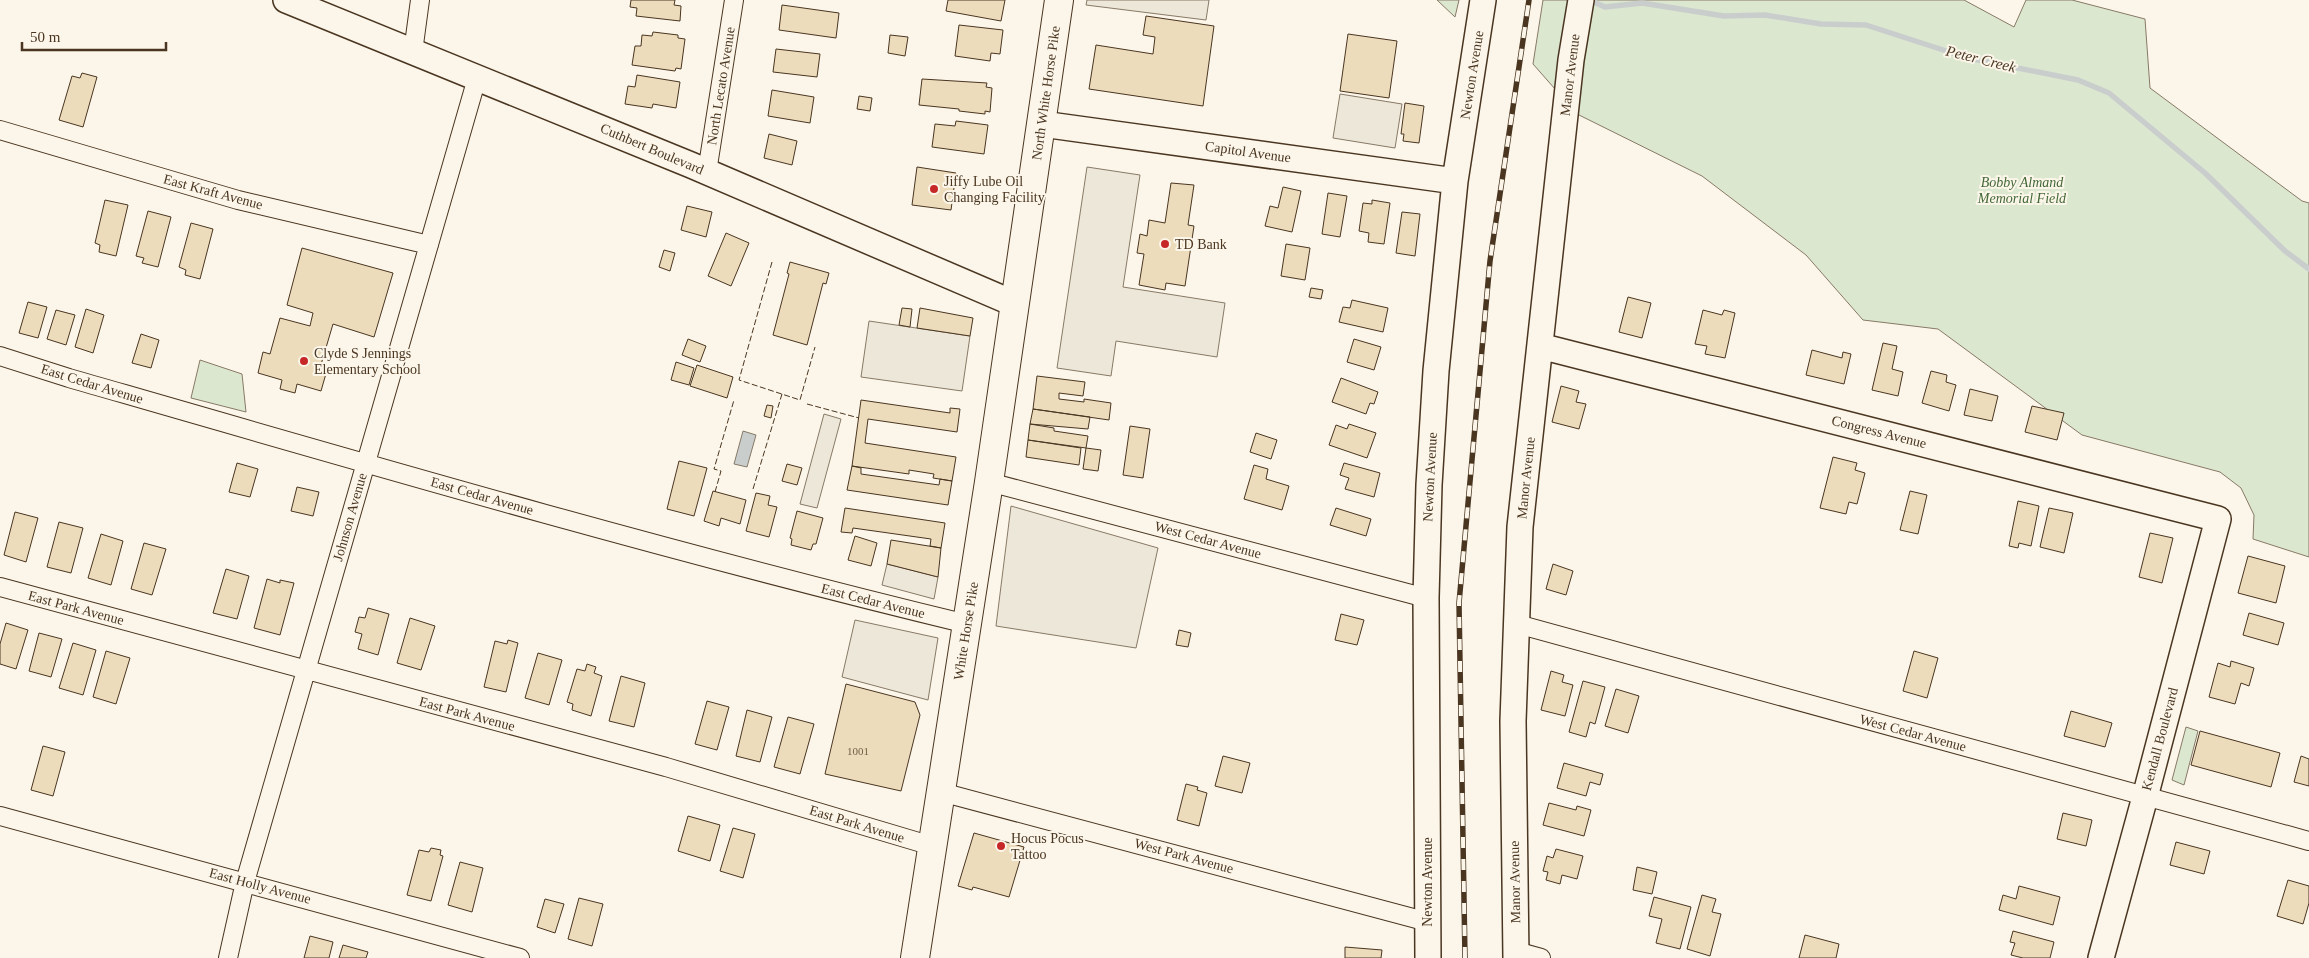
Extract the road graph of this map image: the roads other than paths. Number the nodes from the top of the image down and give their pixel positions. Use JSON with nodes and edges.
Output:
{"nodes":[{"id":1,"x":286,"y":0,"type":"edge"},
{"id":2,"x":420,"y":0,"type":"edge"},
{"id":3,"x":734,"y":0,"type":"edge"},
{"id":4,"x":1059,"y":0,"type":"edge"},
{"id":5,"x":1581,"y":0,"type":"edge"},
{"id":6,"x":1482,"y":3,"type":"edge"},
{"id":7,"x":413,"y":52,"type":"junction"},
{"id":8,"x":477,"y":78,"type":"junction"},
{"id":9,"x":1042,"y":124,"type":"junction"},
{"id":10,"x":0,"y":130,"type":"edge"},
{"id":11,"x":707,"y":172,"type":"junction"},
{"id":12,"x":1455,"y":181,"type":"junction"},
{"id":13,"x":429,"y":245,"type":"junction"},
{"id":14,"x":1015,"y":304,"type":"junction"},
{"id":15,"x":1540,"y":346,"type":"junction"},
{"id":16,"x":0,"y":356,"type":"edge"},
{"id":17,"x":366,"y":463,"type":"junction"},
{"id":18,"x":989,"y":482,"type":"junction"},
{"id":19,"x":2218,"y":519,"type":"joint"},
{"id":20,"x":0,"y":587,"type":"edge"},
{"id":21,"x":1426,"y":598,"type":"junction"},
{"id":22,"x":967,"y":624,"type":"junction"},
{"id":23,"x":1517,"y":624,"type":"junction"},
{"id":24,"x":306,"y":671,"type":"junction"},
{"id":25,"x":941,"y":792,"type":"junction"},
{"id":26,"x":2145,"y":797,"type":"junction"},
{"id":27,"x":0,"y":816,"type":"edge"},
{"id":28,"x":2309,"y":842,"type":"edge"},
{"id":29,"x":932,"y":846,"type":"junction"},
{"id":30,"x":245,"y":882,"type":"junction"},
{"id":31,"x":1428,"y":922,"type":"junction"},
{"id":32,"x":1516,"y":955,"type":"edge"},
{"id":33,"x":228,"y":958,"type":"edge"},
{"id":34,"x":520,"y":958,"type":"edge"},
{"id":35,"x":915,"y":958,"type":"edge"},
{"id":36,"x":1428,"y":958,"type":"edge"},
{"id":37,"x":1541,"y":958,"type":"edge"},
{"id":38,"x":2101,"y":958,"type":"edge"}],
"edges":[{"from":1,"to":7,"type":"street","name":"Cuthbert Boulevard"},
{"from":2,"to":7,"type":"street"},
{"from":3,"to":11,"type":"street","name":"North Lecato Avenue"},
{"from":4,"to":9,"type":"highway","name":"North White Horse Pike"},
{"from":5,"to":15,"type":"street","name":"Manor Avenue"},
{"from":6,"to":12,"type":"street","name":"Newton Avenue"},
{"from":7,"to":8,"type":"street","name":"Cuthbert Boulevard"},
{"from":8,"to":11,"type":"street","name":"Cuthbert Boulevard"},
{"from":8,"to":13,"type":"street","name":"Johnson Avenue"},
{"from":9,"to":12,"type":"street","name":"Capitol Avenue"},
{"from":9,"to":14,"type":"highway","name":"North White Horse Pike"},
{"from":10,"to":13,"type":"street","name":"East Kraft Avenue"},
{"from":11,"to":14,"type":"street","name":"Cuthbert Boulevard"},
{"from":12,"to":21,"type":"street","name":"Newton Avenue"},
{"from":13,"to":17,"type":"street","name":"Johnson Avenue"},
{"from":14,"to":18,"type":"highway","name":"White Horse Pike"},
{"from":15,"to":19,"type":"street","name":"Congress Avenue"},
{"from":15,"to":23,"type":"street","name":"Manor Avenue"},
{"from":16,"to":17,"type":"street","name":"East Cedar Avenue"},
{"from":17,"to":22,"type":"street","name":"East Cedar Avenue"},
{"from":17,"to":24,"type":"street","name":"Johnson Avenue"},
{"from":18,"to":21,"type":"street","name":"West Cedar Avenue"},
{"from":18,"to":22,"type":"highway","name":"White Horse Pike"},
{"from":19,"to":26,"type":"street","name":"Kendall Boulevard"},
{"from":20,"to":24,"type":"street","name":"East Park Avenue"},
{"from":21,"to":31,"type":"street","name":"Newton Avenue"},
{"from":22,"to":25,"type":"highway","name":"White Horse Pike"},
{"from":23,"to":26,"type":"street","name":"West Cedar Avenue"},
{"from":23,"to":32,"type":"street","name":"Manor Avenue"},
{"from":24,"to":29,"type":"street","name":"East Park Avenue"},
{"from":24,"to":30,"type":"street","name":"Johnson Avenue"},
{"from":25,"to":29,"type":"highway","name":"White Horse Pike"},
{"from":25,"to":31,"type":"street","name":"West Park Avenue"},
{"from":26,"to":28,"type":"street","name":"West Cedar Avenue"},
{"from":26,"to":38,"type":"street","name":"Kendall Boulevard"},
{"from":27,"to":30,"type":"street","name":"East Holly Avenue"},
{"from":29,"to":35,"type":"highway","name":"White Horse Pike"},
{"from":30,"to":33,"type":"street","name":"Johnson Avenue"},
{"from":30,"to":34,"type":"street","name":"East Holly Avenue"},
{"from":31,"to":36,"type":"street","name":"Newton Avenue"},
{"from":32,"to":37,"type":"street"}]}
